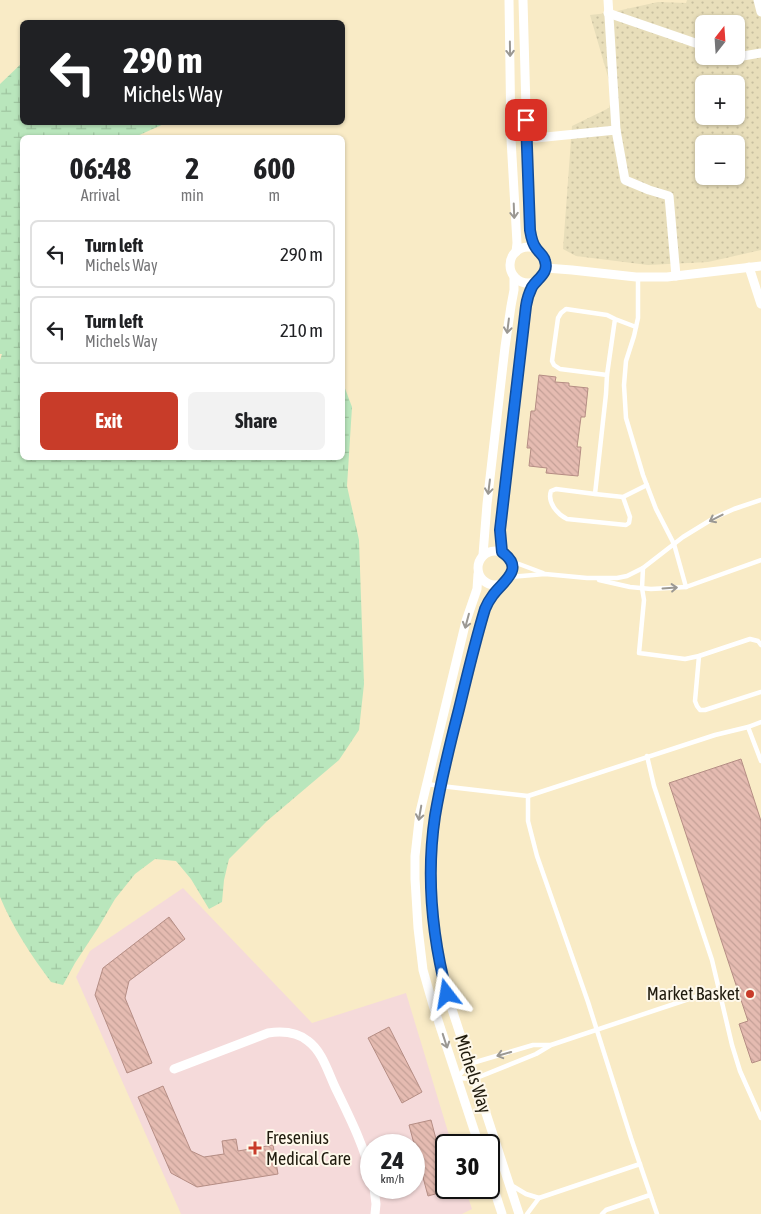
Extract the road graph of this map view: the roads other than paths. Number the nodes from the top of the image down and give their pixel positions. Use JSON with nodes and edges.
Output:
{"nodes":[{"id":1,"x":509,"y":0,"type":"edge"},
{"id":2,"x":523,"y":0,"type":"edge"},
{"id":3,"x":608,"y":0,"type":"edge"},
{"id":4,"x":758,"y":0,"type":"edge"},
{"id":5,"x":761,"y":12,"type":"edge"},
{"id":6,"x":608,"y":13,"type":"junction"},
{"id":7,"x":695,"y":43,"type":"edge"},
{"id":8,"x":761,"y":53,"type":"edge"},
{"id":9,"x":745,"y":56,"type":"edge"},
{"id":10,"x":616,"y":130,"type":"junction"},
{"id":11,"x":536,"y":138,"type":"dead end"},
{"id":12,"x":537,"y":250,"type":"junction"},
{"id":13,"x":516,"y":252,"type":"junction"},
{"id":14,"x":761,"y":266,"type":"edge"},
{"id":15,"x":749,"y":267,"type":"junction"},
{"id":16,"x":546,"y":268,"type":"junction"},
{"id":17,"x":676,"y":276,"type":"junction"},
{"id":18,"x":638,"y":277,"type":"junction"},
{"id":19,"x":514,"y":278,"type":"junction"},
{"id":20,"x":537,"y":281,"type":"junction"},
{"id":21,"x":761,"y":304,"type":"edge"},
{"id":22,"x":615,"y":319,"type":"junction"},
{"id":23,"x":636,"y":327,"type":"junction"},
{"id":24,"x":607,"y":374,"type":"junction"},
{"id":25,"x":647,"y":485,"type":"junction"},
{"id":26,"x":595,"y":494,"type":"junction"},
{"id":27,"x":623,"y":497,"type":"junction"},
{"id":28,"x":761,"y":500,"type":"edge"},
{"id":29,"x":674,"y":544,"type":"junction"},
{"id":30,"x":502,"y":552,"type":"junction"},
{"id":31,"x":483,"y":555,"type":"junction"},
{"id":32,"x":761,"y":560,"type":"edge"},
{"id":33,"x":511,"y":561,"type":"junction"},
{"id":34,"x":643,"y":568,"type":"junction"},
{"id":35,"x":478,"y":574,"type":"junction"},
{"id":36,"x":544,"y":574,"type":"junction"},
{"id":37,"x":510,"y":577,"type":"junction"},
{"id":38,"x":587,"y":578,"type":"junction"},
{"id":39,"x":502,"y":584,"type":"junction"},
{"id":40,"x":686,"y":587,"type":"junction"},
{"id":41,"x":642,"y":588,"type":"junction"},
{"id":42,"x":761,"y":645,"type":"edge"},
{"id":43,"x":699,"y":656,"type":"junction"},
{"id":44,"x":761,"y":692,"type":"edge"},
{"id":45,"x":761,"y":722,"type":"edge"},
{"id":46,"x":748,"y":727,"type":"junction"},
{"id":47,"x":647,"y":756,"type":"junction"},
{"id":48,"x":761,"y":761,"type":"edge"},
{"id":49,"x":426,"y":784,"type":"junction"},
{"id":50,"x":441,"y":786,"type":"junction"},
{"id":51,"x":528,"y":796,"type":"junction"},
{"id":52,"x":719,"y":989,"type":"junction"},
{"id":53,"x":597,"y":1030,"type":"junction"},
{"id":54,"x":552,"y":1045,"type":"junction"},
{"id":55,"x":469,"y":1064,"type":"junction"},
{"id":56,"x":174,"y":1069,"type":"dead end"},
{"id":57,"x":457,"y":1078,"type":"junction"},
{"id":58,"x":474,"y":1078,"type":"junction"},
{"id":59,"x":761,"y":1118,"type":"edge"},
{"id":60,"x":475,"y":1134,"type":"edge"},
{"id":61,"x":360,"y":1140,"type":"edge"},
{"id":62,"x":640,"y":1164,"type":"junction"},
{"id":63,"x":510,"y":1184,"type":"junction"},
{"id":64,"x":650,"y":1195,"type":"junction"},
{"id":65,"x":539,"y":1198,"type":"junction"},
{"id":66,"x":375,"y":1199,"type":"edge"},
{"id":67,"x":497,"y":1199,"type":"edge"},
{"id":68,"x":375,"y":1214,"type":"edge"},
{"id":69,"x":502,"y":1214,"type":"edge"},
{"id":70,"x":519,"y":1214,"type":"edge"},
{"id":71,"x":527,"y":1214,"type":"edge"},
{"id":72,"x":602,"y":1214,"type":"edge"},
{"id":73,"x":656,"y":1214,"type":"edge"}],
"edges":[{"from":1,"to":13,"type":"street","one_way":true},
{"from":2,"to":12,"type":"street"},
{"from":3,"to":6,"type":"street"},
{"from":4,"to":5,"type":"street"},
{"from":6,"to":7,"type":"street"},
{"from":6,"to":10,"type":"street"},
{"from":8,"to":9,"type":"street"},
{"from":10,"to":11,"type":"street"},
{"from":10,"to":17,"type":"street"},
{"from":12,"to":13,"type":"street"},
{"from":12,"to":16,"type":"street"},
{"from":13,"to":19,"type":"street"},
{"from":14,"to":15,"type":"street"},
{"from":15,"to":17,"type":"street"},
{"from":15,"to":21,"type":"street"},
{"from":16,"to":18,"type":"street"},
{"from":16,"to":20,"type":"street"},
{"from":17,"to":18,"type":"street"},
{"from":18,"to":23,"type":"lane"},
{"from":19,"to":20,"type":"street"},
{"from":19,"to":31,"type":"street","one_way":true},
{"from":20,"to":30,"type":"street"},
{"from":22,"to":23,"type":"lane"},
{"from":22,"to":24,"type":"lane"},
{"from":22,"to":24,"type":"lane"},
{"from":23,"to":25,"type":"lane"},
{"from":24,"to":26,"type":"lane"},
{"from":25,"to":27,"type":"lane"},
{"from":25,"to":29,"type":"lane"},
{"from":26,"to":27,"type":"lane"},
{"from":26,"to":27,"type":"lane"},
{"from":28,"to":29,"type":"lane","one_way":true},
{"from":29,"to":34,"type":"lane"},
{"from":29,"to":40,"type":"lane"},
{"from":30,"to":31,"type":"street"},
{"from":30,"to":33,"type":"street"},
{"from":31,"to":35,"type":"street"},
{"from":32,"to":40,"type":"lane"},
{"from":33,"to":36,"type":"lane"},
{"from":33,"to":37,"type":"street"},
{"from":34,"to":38,"type":"lane"},
{"from":34,"to":41,"type":"lane"},
{"from":35,"to":39,"type":"street"},
{"from":35,"to":49,"type":"street","name":"Michels Way","one_way":true},
{"from":36,"to":37,"type":"lane"},
{"from":36,"to":38,"type":"lane"},
{"from":37,"to":39,"type":"street"},
{"from":38,"to":41,"type":"lane"},
{"from":39,"to":50,"type":"street","name":"Michels Way"},
{"from":41,"to":40,"type":"lane","one_way":true},
{"from":41,"to":43,"type":"lane"},
{"from":42,"to":43,"type":"lane"},
{"from":43,"to":44,"type":"lane"},
{"from":45,"to":46,"type":"lane"},
{"from":46,"to":47,"type":"lane"},
{"from":46,"to":48,"type":"lane"},
{"from":47,"to":51,"type":"lane"},
{"from":47,"to":52,"type":"lane"},
{"from":49,"to":50,"type":"lane"},
{"from":49,"to":57,"type":"street","name":"Michels Way","one_way":true},
{"from":50,"to":51,"type":"lane"},
{"from":50,"to":55,"type":"street","name":"Michels Way"},
{"from":51,"to":53,"type":"lane"},
{"from":52,"to":53,"type":"lane"},
{"from":52,"to":59,"type":"lane"},
{"from":53,"to":54,"type":"lane"},
{"from":53,"to":62,"type":"lane"},
{"from":54,"to":55,"type":"lane","one_way":true},
{"from":54,"to":58,"type":"lane"},
{"from":55,"to":57,"type":"lane"},
{"from":55,"to":58,"type":"street","name":"Michels Way"},
{"from":56,"to":61,"type":"street"},
{"from":57,"to":58,"type":"lane"},
{"from":57,"to":60,"type":"street","name":"Michels Way"},
{"from":58,"to":63,"type":"street","name":"Michels Way"},
{"from":62,"to":64,"type":"lane"},
{"from":62,"to":65,"type":"lane"},
{"from":63,"to":65,"type":"lane"},
{"from":63,"to":70,"type":"street","name":"Michels Way"},
{"from":64,"to":72,"type":"lane"},
{"from":64,"to":73,"type":"lane"},
{"from":65,"to":71,"type":"lane"},
{"from":66,"to":68,"type":"street"},
{"from":67,"to":69,"type":"street"}]}
